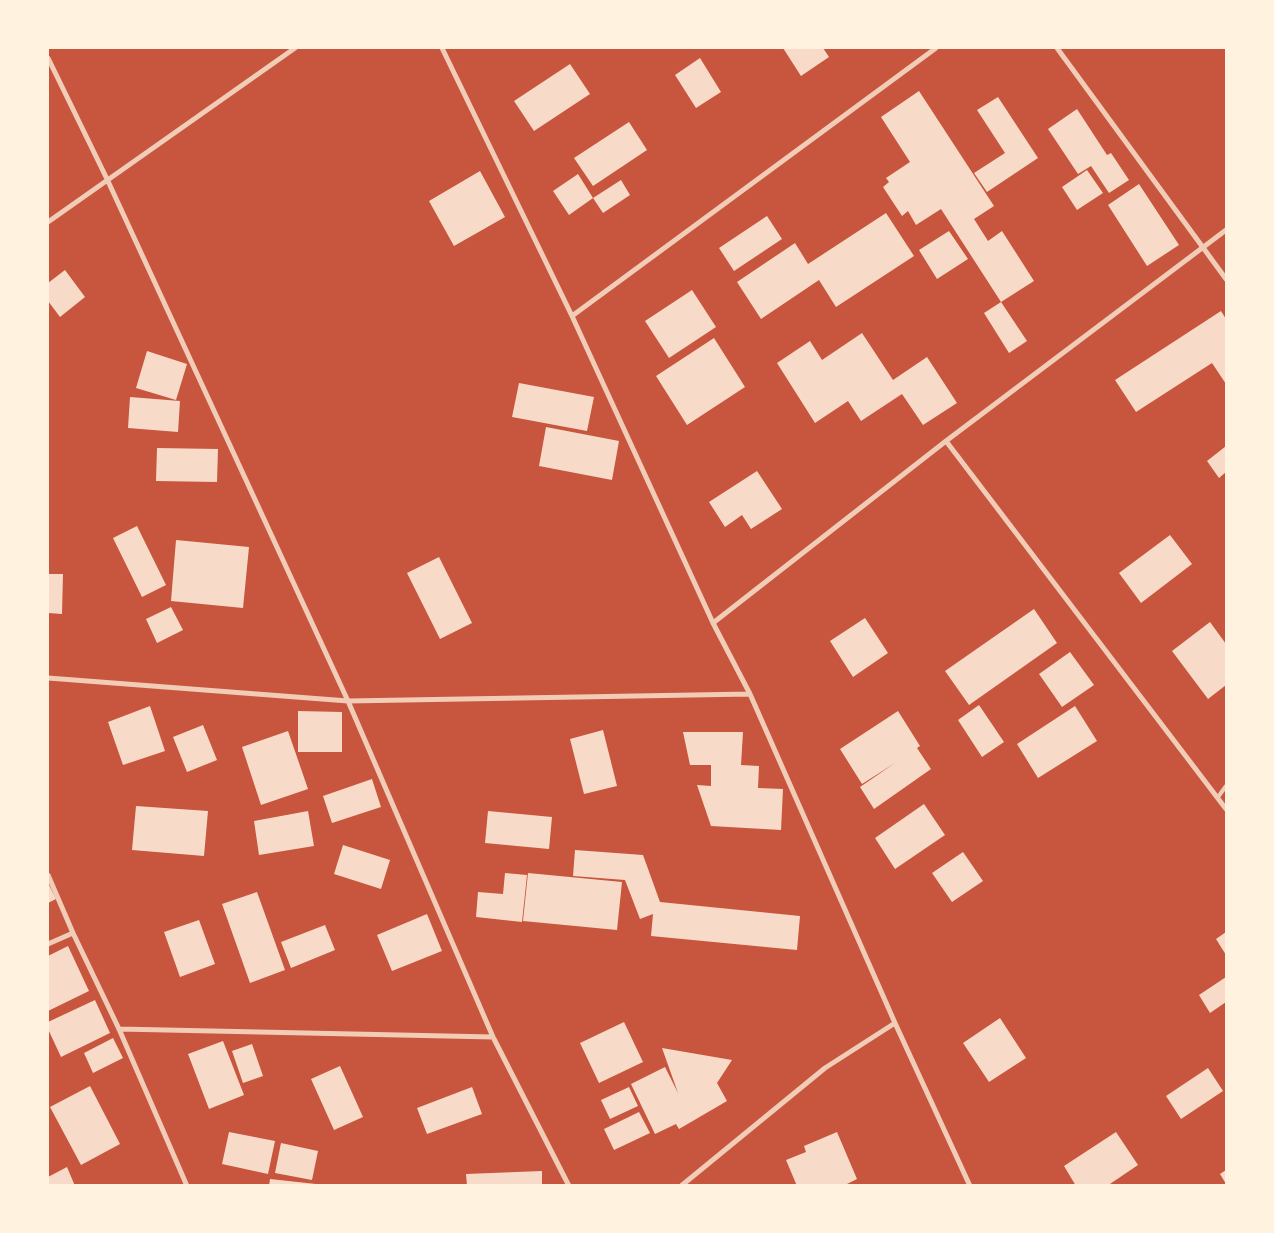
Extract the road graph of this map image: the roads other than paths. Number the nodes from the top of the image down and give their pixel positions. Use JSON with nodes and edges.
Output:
{"nodes":[{"id":1,"x":295,"y":48,"type":"edge"},
{"id":2,"x":442,"y":48,"type":"edge"},
{"id":3,"x":936,"y":48,"type":"edge"},
{"id":4,"x":1057,"y":48,"type":"edge"},
{"id":5,"x":48,"y":58,"type":"edge"},
{"id":6,"x":107,"y":179,"type":"junction"},
{"id":7,"x":48,"y":222,"type":"edge"},
{"id":8,"x":1226,"y":230,"type":"edge"},
{"id":9,"x":1203,"y":247,"type":"junction"},
{"id":10,"x":1226,"y":278,"type":"edge"},
{"id":11,"x":572,"y":316,"type":"junction"},
{"id":12,"x":946,"y":441,"type":"junction"},
{"id":13,"x":713,"y":623,"type":"junction"},
{"id":14,"x":48,"y":678,"type":"edge"},
{"id":15,"x":750,"y":694,"type":"junction"},
{"id":16,"x":348,"y":701,"type":"junction"},
{"id":17,"x":1226,"y":786,"type":"edge"},
{"id":18,"x":1218,"y":797,"type":"junction"},
{"id":19,"x":1226,"y":809,"type":"edge"},
{"id":20,"x":48,"y":875,"type":"edge"},
{"id":21,"x":72,"y":933,"type":"junction"},
{"id":22,"x":48,"y":944,"type":"edge"},
{"id":23,"x":895,"y":1023,"type":"junction"},
{"id":24,"x":119,"y":1029,"type":"junction"},
{"id":25,"x":493,"y":1038,"type":"junction"},
{"id":26,"x":187,"y":1186,"type":"edge"},
{"id":27,"x":569,"y":1186,"type":"edge"},
{"id":28,"x":681,"y":1186,"type":"edge"},
{"id":29,"x":970,"y":1186,"type":"edge"}],
"edges":[{"from":1,"to":6,"type":"street"},
{"from":2,"to":11,"type":"street"},
{"from":3,"to":11,"type":"street"},
{"from":4,"to":9,"type":"street"},
{"from":5,"to":6,"type":"street"},
{"from":6,"to":7,"type":"street"},
{"from":6,"to":16,"type":"street"},
{"from":8,"to":9,"type":"street"},
{"from":9,"to":10,"type":"street"},
{"from":9,"to":12,"type":"street"},
{"from":11,"to":13,"type":"street"},
{"from":12,"to":13,"type":"street"},
{"from":12,"to":18,"type":"street"},
{"from":13,"to":15,"type":"street"},
{"from":14,"to":16,"type":"street"},
{"from":15,"to":16,"type":"street"},
{"from":15,"to":23,"type":"street"},
{"from":16,"to":25,"type":"street"},
{"from":17,"to":18,"type":"lane"},
{"from":18,"to":19,"type":"street"},
{"from":20,"to":21,"type":"street"},
{"from":21,"to":22,"type":"street"},
{"from":21,"to":24,"type":"street"},
{"from":23,"to":28,"type":"street"},
{"from":23,"to":29,"type":"street"},
{"from":24,"to":25,"type":"street"},
{"from":24,"to":26,"type":"street"},
{"from":25,"to":27,"type":"street"}]}
